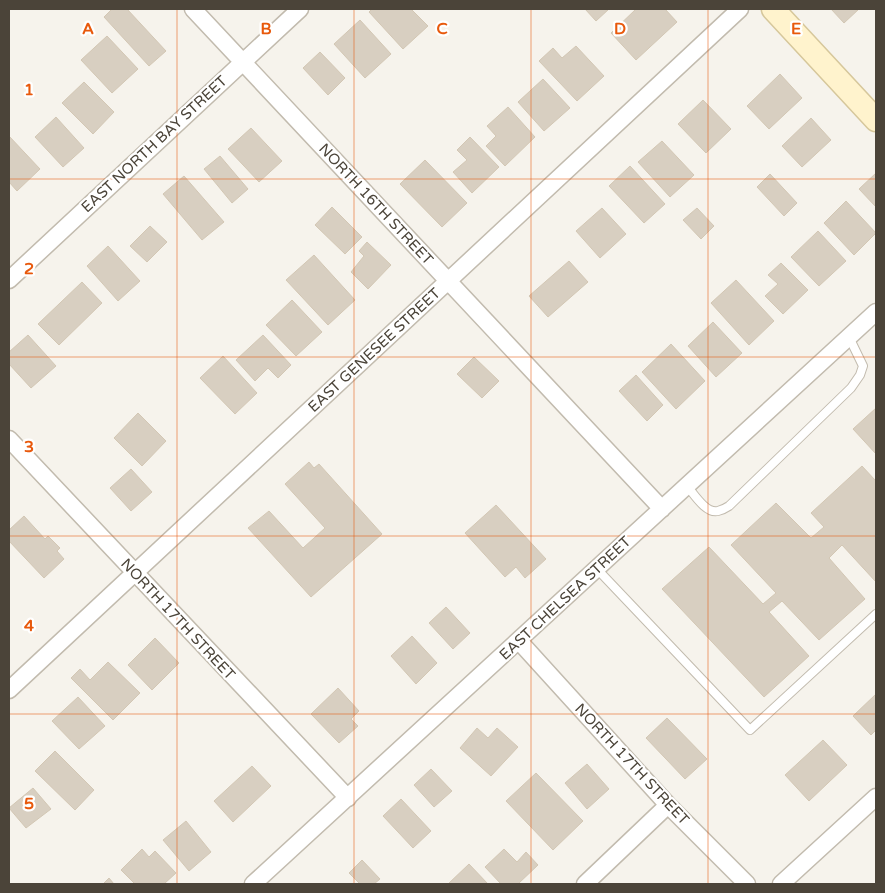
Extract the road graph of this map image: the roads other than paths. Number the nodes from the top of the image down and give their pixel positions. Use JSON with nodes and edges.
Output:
{"nodes":[{"id":1,"x":193,"y":9,"type":"edge"},
{"id":2,"x":300,"y":9,"type":"edge"},
{"id":3,"x":740,"y":9,"type":"edge"},
{"id":4,"x":773,"y":9,"type":"edge"},
{"id":5,"x":242,"y":62,"type":"junction"},
{"id":6,"x":876,"y":120,"type":"edge"},
{"id":7,"x":9,"y":280,"type":"edge"},
{"id":8,"x":449,"y":280,"type":"junction"},
{"id":9,"x":876,"y":312,"type":"edge"},
{"id":10,"x":849,"y":337,"type":"junction"},
{"id":11,"x":9,"y":439,"type":"edge"},
{"id":12,"x":687,"y":486,"type":"junction"},
{"id":13,"x":662,"y":509,"type":"junction"},
{"id":14,"x":597,"y":568,"type":"junction"},
{"id":15,"x":134,"y":573,"type":"junction"},
{"id":16,"x":876,"y":614,"type":"edge"},
{"id":17,"x":519,"y":641,"type":"junction"},
{"id":18,"x":9,"y":690,"type":"edge"},
{"id":19,"x":876,"y":797,"type":"edge"},
{"id":20,"x":348,"y":798,"type":"junction"},
{"id":21,"x":668,"y":805,"type":"junction"},
{"id":22,"x":253,"y":884,"type":"edge"},
{"id":23,"x":585,"y":884,"type":"edge"},
{"id":24,"x":747,"y":884,"type":"edge"},
{"id":25,"x":781,"y":884,"type":"edge"}],
"edges":[{"from":1,"to":5,"type":"street","name":"NORTH 16TH STREET"},
{"from":2,"to":5,"type":"street","name":"EAST NORTH BAY STREET"},
{"from":3,"to":8,"type":"street","name":"EAST GENESEE STREET"},
{"from":4,"to":6,"type":"street"},
{"from":5,"to":7,"type":"street","name":"EAST NORTH BAY STREET"},
{"from":5,"to":8,"type":"street","name":"NORTH 16TH STREET"},
{"from":8,"to":13,"type":"street","name":"NORTH 16TH STREET"},
{"from":8,"to":15,"type":"street","name":"EAST GENESEE STREET"},
{"from":9,"to":10,"type":"street","name":"EAST CHELSEA STREET"},
{"from":10,"to":12,"type":"street","name":"EAST CHELSEA STREET"},
{"from":10,"to":12,"type":"lane"},
{"from":11,"to":15,"type":"street","name":"NORTH 17TH STREET"},
{"from":12,"to":13,"type":"street","name":"EAST CHELSEA STREET"},
{"from":13,"to":14,"type":"street","name":"EAST CHELSEA STREET"},
{"from":14,"to":16,"type":"lane"},
{"from":14,"to":17,"type":"street","name":"EAST CHELSEA STREET"},
{"from":15,"to":18,"type":"street","name":"EAST GENESEE STREET"},
{"from":15,"to":20,"type":"street","name":"NORTH 17TH STREET"},
{"from":17,"to":20,"type":"street","name":"EAST CHELSEA STREET"},
{"from":17,"to":21,"type":"street","name":"NORTH 17TH STREET"},
{"from":19,"to":25,"type":"street"},
{"from":20,"to":22,"type":"street","name":"EAST CHELSEA STREET"},
{"from":21,"to":23,"type":"street"},
{"from":21,"to":24,"type":"street","name":"NORTH 17TH STREET"}]}
